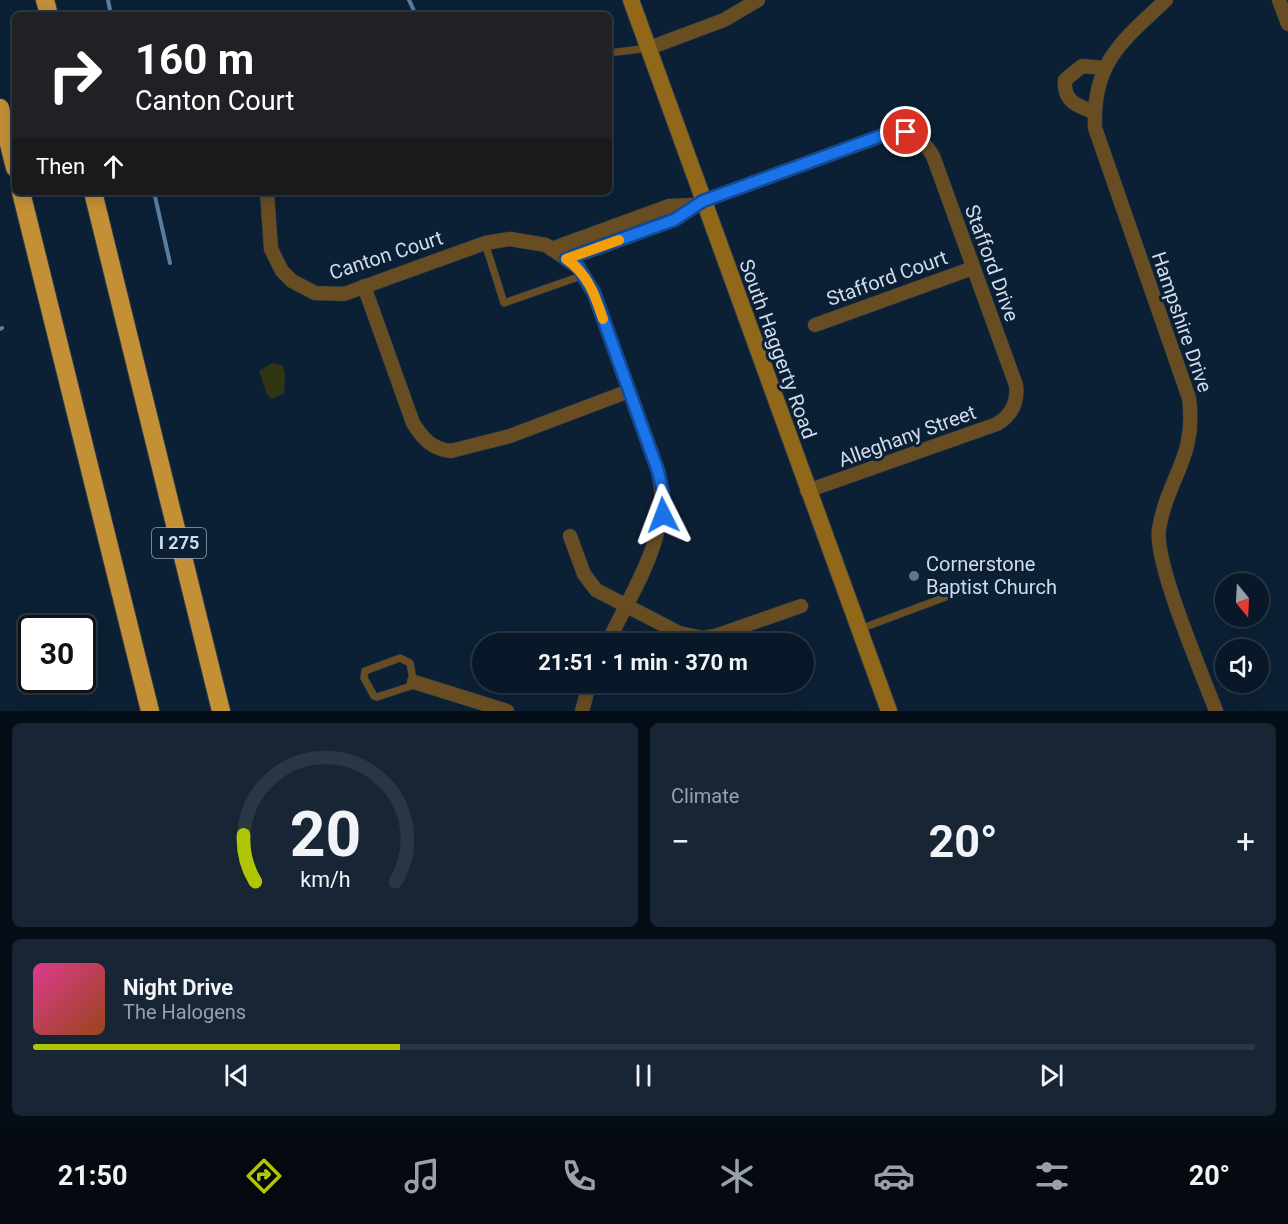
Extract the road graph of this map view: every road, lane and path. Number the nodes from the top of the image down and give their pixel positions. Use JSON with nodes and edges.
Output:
{"nodes":[{"id":1,"x":631,"y":0,"type":"edge"},
{"id":2,"x":758,"y":0,"type":"edge"},
{"id":3,"x":1166,"y":0,"type":"edge"},
{"id":4,"x":1279,"y":0,"type":"edge"},
{"id":5,"x":1288,"y":24,"type":"edge"},
{"id":6,"x":649,"y":48,"type":"junction"},
{"id":7,"x":612,"y":53,"type":"edge"},
{"id":8,"x":1104,"y":68,"type":"junction"},
{"id":9,"x":0,"y":108,"type":"edge"},
{"id":10,"x":1094,"y":112,"type":"junction"},
{"id":11,"x":12,"y":156,"type":"edge"},
{"id":12,"x":22,"y":195,"type":"edge"},
{"id":13,"x":94,"y":195,"type":"edge"},
{"id":14,"x":267,"y":195,"type":"edge"},
{"id":15,"x":698,"y":203,"type":"junction"},
{"id":16,"x":643,"y":215,"type":"junction"},
{"id":17,"x":648,"y":229,"type":"junction"},
{"id":18,"x":485,"y":243,"type":"junction"},
{"id":19,"x":551,"y":249,"type":"junction"},
{"id":20,"x":566,"y":259,"type":"junction"},
{"id":21,"x":973,"y":268,"type":"junction"},
{"id":22,"x":584,"y":275,"type":"junction"},
{"id":23,"x":364,"y":286,"type":"junction"},
{"id":24,"x":815,"y":325,"type":"dead end"},
{"id":25,"x":629,"y":391,"type":"junction"},
{"id":26,"x":1014,"y":407,"type":"joint"},
{"id":27,"x":807,"y":491,"type":"junction"},
{"id":28,"x":570,"y":536,"type":"dead end"},
{"id":29,"x":967,"y":589,"type":"dead end"},
{"id":30,"x":625,"y":605,"type":"junction"},
{"id":31,"x":801,"y":606,"type":"dead end"},
{"id":32,"x":859,"y":629,"type":"junction"},
{"id":33,"x":612,"y":633,"type":"edge"},
{"id":34,"x":414,"y":682,"type":"junction"},
{"id":35,"x":587,"y":693,"type":"edge"},
{"id":36,"x":482,"y":708,"type":"edge"},
{"id":37,"x":150,"y":711,"type":"edge"},
{"id":38,"x":221,"y":711,"type":"edge"},
{"id":39,"x":507,"y":711,"type":"edge"},
{"id":40,"x":582,"y":711,"type":"edge"},
{"id":41,"x":889,"y":711,"type":"edge"},
{"id":42,"x":1216,"y":711,"type":"edge"}],
"edges":[{"from":1,"to":6,"type":"main road","name":"South Haggerty Road"},
{"from":2,"to":6,"type":"street"},
{"from":3,"to":8,"type":"street","name":"Hampshire Drive"},
{"from":4,"to":5,"type":"street"},
{"from":6,"to":7,"type":"lane"},
{"from":6,"to":15,"type":"main road","name":"South Haggerty Road"},
{"from":8,"to":10,"type":"street","name":"Hampshire Drive"},
{"from":8,"to":10,"type":"street"},
{"from":9,"to":11,"type":"highway"},
{"from":10,"to":42,"type":"street","name":"Hampshire Drive"},
{"from":12,"to":37,"type":"highway"},
{"from":13,"to":38,"type":"highway","number":"I 275"},
{"from":14,"to":23,"type":"street","name":"Canton Court"},
{"from":15,"to":16,"type":"street"},
{"from":15,"to":17,"type":"street"},
{"from":15,"to":21,"type":"street","name":"Stafford Drive"},
{"from":15,"to":27,"type":"main road","name":"South Haggerty Road"},
{"from":16,"to":17,"type":"lane"},
{"from":16,"to":19,"type":"street"},
{"from":17,"to":20,"type":"street"},
{"from":18,"to":19,"type":"street","name":"Canton Court"},
{"from":18,"to":22,"type":"lane"},
{"from":18,"to":23,"type":"street","name":"Canton Court"},
{"from":19,"to":20,"type":"street","name":"Canton Court"},
{"from":20,"to":22,"type":"street","name":"Canton Court"},
{"from":21,"to":24,"type":"street","name":"Stafford Court"},
{"from":21,"to":26,"type":"street","name":"Stafford Drive"},
{"from":22,"to":25,"type":"street"},
{"from":23,"to":25,"type":"street"},
{"from":25,"to":30,"type":"street"},
{"from":26,"to":27,"type":"street","name":"Alleghany Street"},
{"from":27,"to":32,"type":"main road","name":"South Haggerty Road"},
{"from":28,"to":30,"type":"street"},
{"from":29,"to":32,"type":"lane"},
{"from":30,"to":31,"type":"street"},
{"from":30,"to":33,"type":"street"},
{"from":32,"to":41,"type":"main road","name":"South Haggerty Road"},
{"from":34,"to":34,"type":"lane"},
{"from":34,"to":36,"type":"street"},
{"from":35,"to":40,"type":"street"},
{"from":36,"to":39,"type":"street"}]}
